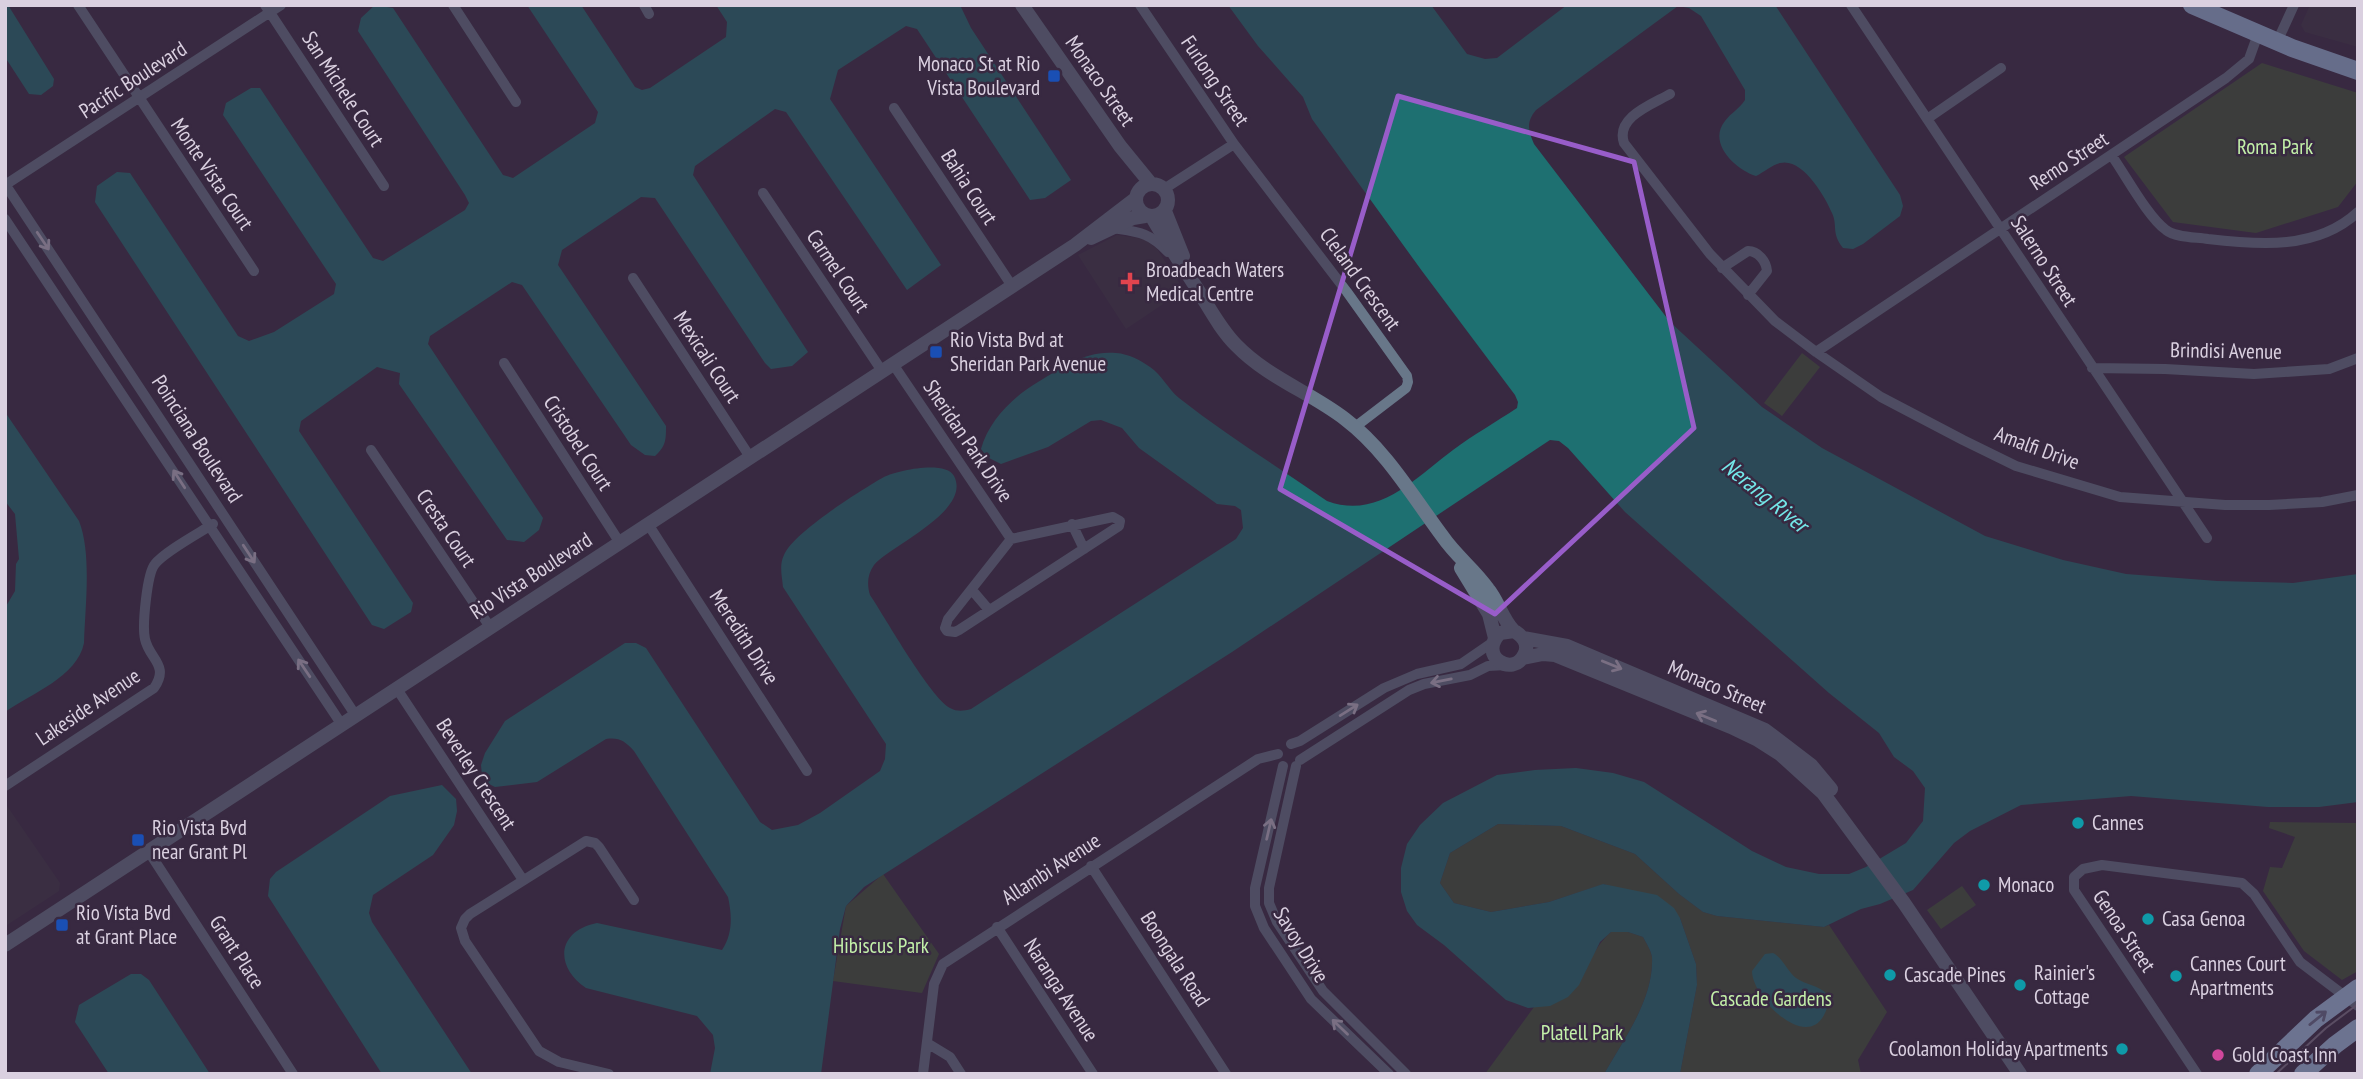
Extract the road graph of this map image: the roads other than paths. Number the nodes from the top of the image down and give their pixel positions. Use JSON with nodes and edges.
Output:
{"nodes":[{"id":1,"x":78,"y":5,"type":"edge"},
{"id":2,"x":281,"y":5,"type":"edge"},
{"id":3,"x":453,"y":5,"type":"edge"},
{"id":4,"x":1022,"y":5,"type":"edge"},
{"id":5,"x":1140,"y":5,"type":"edge"},
{"id":6,"x":1851,"y":5,"type":"edge"},
{"id":7,"x":2192,"y":5,"type":"edge"},
{"id":8,"x":2294,"y":5,"type":"edge"},
{"id":9,"x":268,"y":9,"type":"edge"},
{"id":10,"x":2258,"y":34,"type":"junction"},
{"id":11,"x":2277,"y":42,"type":"junction"},
{"id":12,"x":2353,"y":67,"type":"edge"},
{"id":13,"x":2001,"y":68,"type":"dead end"},
{"id":14,"x":1670,"y":94,"type":"dead end"},
{"id":15,"x":139,"y":99,"type":"junction"},
{"id":16,"x":516,"y":102,"type":"dead end"},
{"id":17,"x":894,"y":108,"type":"dead end"},
{"id":18,"x":1927,"y":119,"type":"junction"},
{"id":19,"x":1234,"y":144,"type":"junction"},
{"id":20,"x":2112,"y":156,"type":"junction"},
{"id":21,"x":5,"y":185,"type":"edge"},
{"id":22,"x":384,"y":186,"type":"dead end"},
{"id":23,"x":1148,"y":190,"type":"junction"},
{"id":24,"x":763,"y":193,"type":"dead end"},
{"id":25,"x":1154,"y":214,"type":"junction"},
{"id":26,"x":2356,"y":218,"type":"edge"},
{"id":27,"x":5,"y":219,"type":"edge"},
{"id":28,"x":1113,"y":228,"type":"junction"},
{"id":29,"x":2000,"y":229,"type":"junction"},
{"id":30,"x":1075,"y":244,"type":"junction"},
{"id":31,"x":1173,"y":254,"type":"junction"},
{"id":32,"x":1722,"y":268,"type":"junction"},
{"id":33,"x":254,"y":271,"type":"dead end"},
{"id":34,"x":633,"y":278,"type":"dead end"},
{"id":35,"x":1192,"y":281,"type":"junction"},
{"id":36,"x":1012,"y":286,"type":"junction"},
{"id":37,"x":1748,"y":295,"type":"junction"},
{"id":38,"x":113,"y":348,"type":"junction"},
{"id":39,"x":1816,"y":352,"type":"junction"},
{"id":40,"x":99,"y":357,"type":"junction"},
{"id":41,"x":2358,"y":358,"type":"edge"},
{"id":42,"x":504,"y":363,"type":"dead end"},
{"id":43,"x":887,"y":368,"type":"junction"},
{"id":44,"x":2092,"y":368,"type":"junction"},
{"id":45,"x":1371,"y":415,"type":"junction"},
{"id":46,"x":1355,"y":427,"type":"junction"},
{"id":47,"x":1377,"y":449,"type":"junction"},
{"id":48,"x":371,"y":450,"type":"dead end"},
{"id":49,"x":750,"y":457,"type":"junction"},
{"id":50,"x":2358,"y":495,"type":"edge"},
{"id":51,"x":2182,"y":502,"type":"junction"},
{"id":52,"x":225,"y":516,"type":"junction"},
{"id":53,"x":649,"y":524,"type":"junction"},
{"id":54,"x":1072,"y":524,"type":"junction"},
{"id":55,"x":210,"y":526,"type":"junction"},
{"id":56,"x":2207,"y":538,"type":"dead end"},
{"id":57,"x":1011,"y":539,"type":"junction"},
{"id":58,"x":620,"y":543,"type":"junction"},
{"id":59,"x":1451,"y":548,"type":"junction"},
{"id":60,"x":1084,"y":549,"type":"junction"},
{"id":61,"x":972,"y":590,"type":"junction"},
{"id":62,"x":989,"y":610,"type":"junction"},
{"id":63,"x":489,"y":627,"type":"junction"},
{"id":64,"x":1519,"y":635,"type":"junction"},
{"id":65,"x":1494,"y":640,"type":"junction"},
{"id":66,"x":1523,"y":658,"type":"junction"},
{"id":67,"x":1582,"y":660,"type":"junction"},
{"id":68,"x":1506,"y":665,"type":"junction"},
{"id":69,"x":397,"y":689,"type":"junction"},
{"id":70,"x":356,"y":716,"type":"junction"},
{"id":71,"x":342,"y":725,"type":"junction"},
{"id":72,"x":1291,"y":744,"type":"junction"},
{"id":73,"x":1278,"y":754,"type":"junction"},
{"id":74,"x":1298,"y":763,"type":"junction"},
{"id":75,"x":1283,"y":765,"type":"junction"},
{"id":76,"x":807,"y":771,"type":"dead end"},
{"id":77,"x":5,"y":786,"type":"edge"},
{"id":78,"x":1278,"y":791,"type":"junction"},
{"id":79,"x":1290,"y":794,"type":"junction"},
{"id":80,"x":149,"y":852,"type":"junction"},
{"id":81,"x":1091,"y":866,"type":"junction"},
{"id":82,"x":523,"y":880,"type":"junction"},
{"id":83,"x":634,"y":900,"type":"dead end"},
{"id":84,"x":997,"y":927,"type":"junction"},
{"id":85,"x":6,"y":941,"type":"edge"},
{"id":86,"x":2353,"y":997,"type":"edge"},
{"id":87,"x":2358,"y":1028,"type":"edge"},
{"id":88,"x":927,"y":1043,"type":"junction"},
{"id":89,"x":293,"y":1074,"type":"edge"},
{"id":90,"x":609,"y":1074,"type":"edge"},
{"id":91,"x":923,"y":1074,"type":"edge"},
{"id":92,"x":961,"y":1074,"type":"edge"},
{"id":93,"x":1093,"y":1074,"type":"edge"},
{"id":94,"x":1226,"y":1074,"type":"edge"},
{"id":95,"x":1389,"y":1074,"type":"edge"},
{"id":96,"x":1406,"y":1074,"type":"edge"},
{"id":97,"x":2020,"y":1074,"type":"edge"},
{"id":98,"x":2197,"y":1074,"type":"edge"},
{"id":99,"x":2258,"y":1074,"type":"edge"},
{"id":100,"x":2302,"y":1074,"type":"edge"}],
"edges":[{"from":1,"to":15,"type":"street","name":"Monte Vista Court"},
{"from":2,"to":9,"type":"street","name":"Pacific Boulevard"},
{"from":3,"to":16,"type":"street"},
{"from":4,"to":23,"type":"street","name":"Monaco Street"},
{"from":5,"to":19,"type":"street","name":"Furlong Street"},
{"from":6,"to":18,"type":"street","name":"Salerno Street"},
{"from":7,"to":10,"type":"main road"},
{"from":8,"to":11,"type":"street"},
{"from":9,"to":15,"type":"street","name":"Pacific Boulevard"},
{"from":9,"to":22,"type":"street","name":"San Michele Court"},
{"from":10,"to":11,"type":"main road"},
{"from":10,"to":20,"type":"street","name":"Remo Street"},
{"from":11,"to":12,"type":"main road"},
{"from":13,"to":18,"type":"street"},
{"from":14,"to":32,"type":"street","name":"Amalfi Drive"},
{"from":15,"to":21,"type":"street","name":"Pacific Boulevard"},
{"from":15,"to":33,"type":"street","name":"Monte Vista Court"},
{"from":17,"to":36,"type":"street","name":"Bahia Court"},
{"from":18,"to":29,"type":"street","name":"Salerno Street"},
{"from":19,"to":23,"type":"street","name":"Rio Vista Boulevard"},
{"from":19,"to":45,"type":"street","name":"Cleland Crescent"},
{"from":20,"to":26,"type":"street"},
{"from":20,"to":29,"type":"street","name":"Remo Street"},
{"from":21,"to":38,"type":"street","name":"Poinciana Boulevard","one_way":true},
{"from":23,"to":25,"type":"street","name":"Monaco Street"},
{"from":23,"to":25,"type":"street"},
{"from":23,"to":30,"type":"street","name":"Rio Vista Boulevard"},
{"from":24,"to":43,"type":"street","name":"Carmel Court"},
{"from":25,"to":28,"type":"street","name":"Rio Vista Boulevard"},
{"from":25,"to":31,"type":"street"},
{"from":25,"to":35,"type":"street"},
{"from":27,"to":40,"type":"street","name":"Poinciana Boulevard"},
{"from":28,"to":30,"type":"street","name":"Rio Vista Boulevard"},
{"from":28,"to":31,"type":"street"},
{"from":29,"to":39,"type":"street","name":"Remo Street"},
{"from":29,"to":44,"type":"street","name":"Salerno Street"},
{"from":30,"to":36,"type":"street","name":"Rio Vista Boulevard"},
{"from":31,"to":35,"type":"street"},
{"from":32,"to":37,"type":"street","name":"Amalfi Drive"},
{"from":32,"to":37,"type":"street"},
{"from":34,"to":49,"type":"street","name":"Mexicali Court"},
{"from":35,"to":46,"type":"street"},
{"from":36,"to":43,"type":"street","name":"Rio Vista Boulevard"},
{"from":37,"to":39,"type":"street","name":"Amalfi Drive"},
{"from":38,"to":40,"type":"street"},
{"from":38,"to":52,"type":"street","name":"Poinciana Boulevard"},
{"from":39,"to":51,"type":"street","name":"Amalfi Drive"},
{"from":55,"to":40,"type":"street","name":"Poinciana Boulevard","one_way":true},
{"from":41,"to":44,"type":"street","name":"Brindisi Avenue"},
{"from":42,"to":58,"type":"street","name":"Cristobel Court"},
{"from":43,"to":49,"type":"street","name":"Rio Vista Boulevard"},
{"from":43,"to":57,"type":"street","name":"Sheridan Park Drive"},
{"from":44,"to":51,"type":"street","name":"Salerno Street"},
{"from":45,"to":46,"type":"street","name":"Cleland Crescent"},
{"from":45,"to":47,"type":"street"},
{"from":46,"to":47,"type":"street"},
{"from":47,"to":59,"type":"street"},
{"from":48,"to":63,"type":"street","name":"Cresta Court"},
{"from":49,"to":53,"type":"street","name":"Rio Vista Boulevard"},
{"from":50,"to":51,"type":"street","name":"Amalfi Drive"},
{"from":51,"to":56,"type":"street","name":"Salerno Street"},
{"from":52,"to":55,"type":"street","name":"Lakeside Avenue"},
{"from":52,"to":70,"type":"street","name":"Poinciana Boulevard","one_way":true},
{"from":53,"to":58,"type":"street","name":"Rio Vista Boulevard"},
{"from":53,"to":76,"type":"street","name":"Meredith Drive"},
{"from":54,"to":57,"type":"street"},
{"from":54,"to":60,"type":"street"},
{"from":54,"to":60,"type":"street"},
{"from":71,"to":55,"type":"street","name":"Poinciana Boulevard","one_way":true},
{"from":55,"to":77,"type":"street","name":"Lakeside Avenue"},
{"from":57,"to":61,"type":"street"},
{"from":58,"to":63,"type":"street","name":"Rio Vista Boulevard"},
{"from":59,"to":64,"type":"street"},
{"from":59,"to":65,"type":"street"},
{"from":60,"to":62,"type":"street"},
{"from":61,"to":62,"type":"street"},
{"from":61,"to":62,"type":"street"},
{"from":63,"to":69,"type":"street","name":"Rio Vista Boulevard"},
{"from":64,"to":65,"type":"street"},
{"from":64,"to":66,"type":"street"},
{"from":64,"to":67,"type":"street","name":"Monaco Street"},
{"from":65,"to":68,"type":"street"},
{"from":72,"to":65,"type":"street","one_way":true},
{"from":66,"to":67,"type":"street","name":"Monaco Street"},
{"from":66,"to":68,"type":"street"},
{"from":67,"to":97,"type":"street","name":"Monaco Street"},
{"from":68,"to":74,"type":"street","one_way":true},
{"from":69,"to":70,"type":"street","name":"Rio Vista Boulevard"},
{"from":69,"to":82,"type":"street","name":"Beverley Crescent"},
{"from":70,"to":71,"type":"street","name":"Rio Vista Boulevard"},
{"from":71,"to":80,"type":"street","name":"Rio Vista Boulevard"},
{"from":72,"to":73,"type":"street"},
{"from":72,"to":74,"type":"street"},
{"from":73,"to":75,"type":"street"},
{"from":73,"to":81,"type":"street","name":"Allambi Avenue"},
{"from":74,"to":75,"type":"street"},
{"from":74,"to":79,"type":"street","name":"Savoy Drive"},
{"from":75,"to":78,"type":"street","name":"Savoy Drive"},
{"from":78,"to":79,"type":"street"},
{"from":95,"to":78,"type":"street","name":"Savoy Drive","one_way":true},
{"from":79,"to":96,"type":"street","name":"Savoy Drive"},
{"from":80,"to":85,"type":"street","name":"Rio Vista Boulevard"},
{"from":80,"to":89,"type":"street","name":"Grant Place"},
{"from":81,"to":84,"type":"street","name":"Allambi Avenue"},
{"from":81,"to":94,"type":"street","name":"Boongala Road"},
{"from":82,"to":83,"type":"street"},
{"from":82,"to":90,"type":"street"},
{"from":84,"to":88,"type":"street","name":"Allambi Avenue"},
{"from":84,"to":93,"type":"street","name":"Naranga Avenue"},
{"from":86,"to":98,"type":"street","name":"Genoa Street"},
{"from":99,"to":86,"type":"highway","one_way":true},
{"from":87,"to":100,"type":"highway"},
{"from":88,"to":91,"type":"street","name":"Allambi Avenue"},
{"from":88,"to":92,"type":"street"}]}
